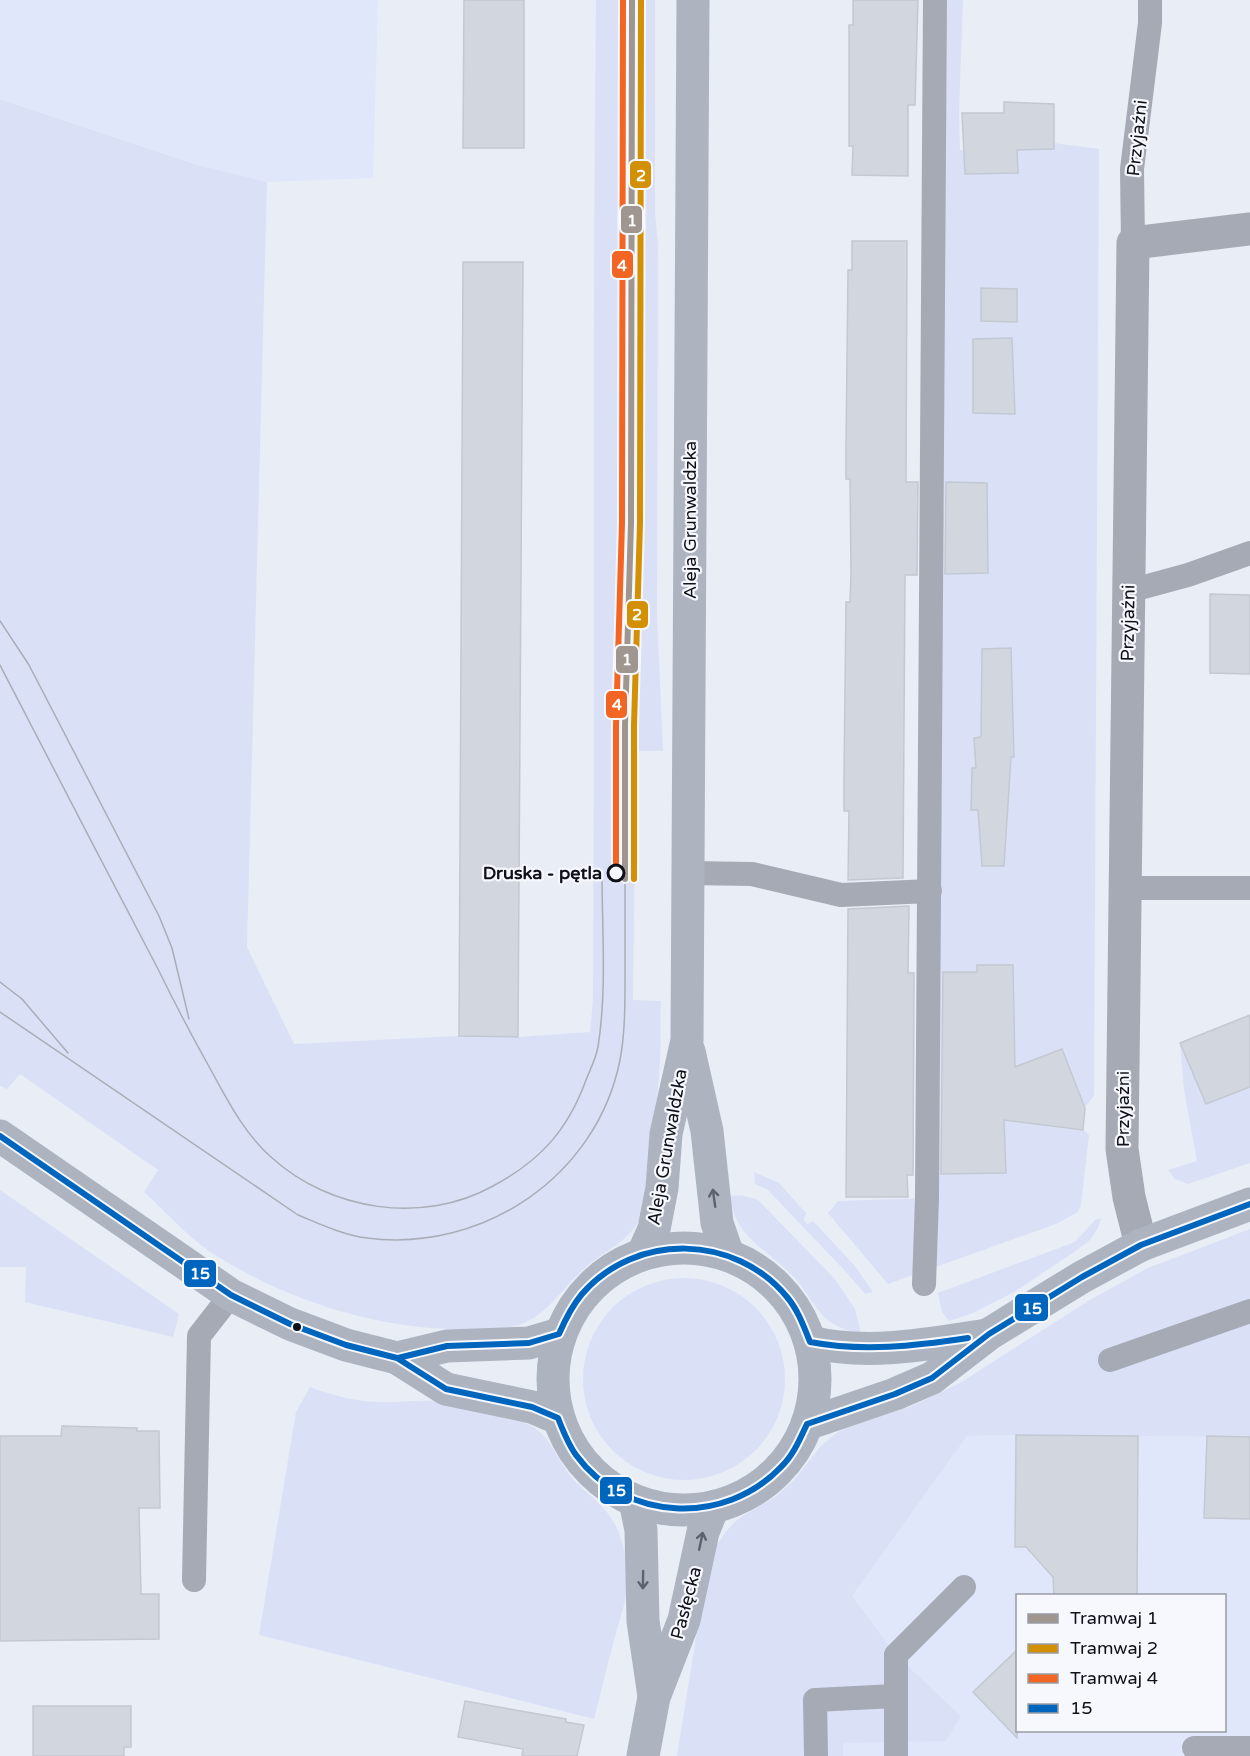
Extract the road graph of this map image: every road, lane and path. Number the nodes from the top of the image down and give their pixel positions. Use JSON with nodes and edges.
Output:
{"nodes":[{"id":1,"x":693,"y":0,"type":"edge"},
{"id":2,"x":935,"y":0,"type":"edge"},
{"id":3,"x":1150,"y":0,"type":"edge"},
{"id":4,"x":1250,"y":229,"type":"edge"},
{"id":5,"x":1133,"y":243,"type":"junction"},
{"id":6,"x":1250,"y":553,"type":"edge"},
{"id":7,"x":1129,"y":591,"type":"junction"},
{"id":8,"x":688,"y":873,"type":"junction"},
{"id":9,"x":1125,"y":888,"type":"junction"},
{"id":10,"x":1250,"y":888,"type":"edge"},
{"id":11,"x":930,"y":891,"type":"junction"},
{"id":12,"x":687,"y":1040,"type":"junction"},
{"id":13,"x":0,"y":1136,"type":"edge"},
{"id":14,"x":1250,"y":1204,"type":"edge"},
{"id":15,"x":1141,"y":1245,"type":"junction"},
{"id":16,"x":643,"y":1254,"type":"junction"},
{"id":17,"x":728,"y":1255,"type":"junction"},
{"id":18,"x":924,"y":1284,"type":"dead end"},
{"id":19,"x":231,"y":1295,"type":"junction"},
{"id":20,"x":1250,"y":1311,"type":"edge"},
{"id":21,"x":559,"y":1334,"type":"junction"},
{"id":22,"x":988,"y":1335,"type":"junction"},
{"id":23,"x":810,"y":1342,"type":"junction"},
{"id":24,"x":397,"y":1358,"type":"junction"},
{"id":25,"x":1110,"y":1360,"type":"dead end"},
{"id":26,"x":558,"y":1418,"type":"junction"},
{"id":27,"x":807,"y":1424,"type":"junction"},
{"id":28,"x":635,"y":1501,"type":"junction"},
{"id":29,"x":713,"y":1507,"type":"junction"},
{"id":30,"x":194,"y":1580,"type":"dead end"},
{"id":31,"x":964,"y":1587,"type":"dead end"},
{"id":32,"x":895,"y":1696,"type":"junction"},
{"id":33,"x":654,"y":1697,"type":"junction"},
{"id":34,"x":1194,"y":1748,"type":"dead end"},
{"id":35,"x":1250,"y":1748,"type":"edge"},
{"id":36,"x":643,"y":1756,"type":"edge"},
{"id":37,"x":816,"y":1756,"type":"edge"},
{"id":38,"x":896,"y":1756,"type":"edge"}],
"edges":[{"from":1,"to":8,"type":"main road","name":"Aleja Grunwaldzka"},
{"from":2,"to":11,"type":"lane"},
{"from":3,"to":5,"type":"lane","name":"Przyjaźni"},
{"from":4,"to":5,"type":"street"},
{"from":5,"to":7,"type":"street","name":"Przyjaźni"},
{"from":6,"to":7,"type":"lane"},
{"from":7,"to":9,"type":"street","name":"Przyjaźni"},
{"from":8,"to":11,"type":"lane"},
{"from":8,"to":12,"type":"main road","name":"Aleja Grunwaldzka"},
{"from":9,"to":10,"type":"lane"},
{"from":9,"to":15,"type":"street","name":"Przyjaźni"},
{"from":11,"to":18,"type":"lane"},
{"from":12,"to":16,"type":"main road","name":"Aleja Grunwaldzka"},
{"from":17,"to":12,"type":"main road","name":"Aleja Grunwaldzka","one_way":true},
{"from":13,"to":19,"type":"main road"},
{"from":14,"to":15,"type":"main road"},
{"from":15,"to":22,"type":"main road"},
{"from":16,"to":17,"type":"main road"},
{"from":16,"to":21,"type":"main road"},
{"from":17,"to":23,"type":"main road"},
{"from":19,"to":24,"type":"main road"},
{"from":19,"to":30,"type":"lane"},
{"from":20,"to":25,"type":"lane"},
{"from":21,"to":24,"type":"main road"},
{"from":21,"to":26,"type":"main road"},
{"from":22,"to":23,"type":"main road"},
{"from":22,"to":27,"type":"main road"},
{"from":23,"to":27,"type":"main road"},
{"from":24,"to":26,"type":"main road"},
{"from":26,"to":28,"type":"main road"},
{"from":27,"to":29,"type":"main road"},
{"from":28,"to":29,"type":"main road"},
{"from":28,"to":33,"type":"main road","name":"Pasłęcka","one_way":true},
{"from":33,"to":29,"type":"main road","name":"Pasłęcka","one_way":true},
{"from":31,"to":32,"type":"lane"},
{"from":32,"to":37,"type":"lane"},
{"from":32,"to":38,"type":"lane"},
{"from":33,"to":36,"type":"main road","name":"Pasłęcka"},
{"from":34,"to":35,"type":"lane"}]}
